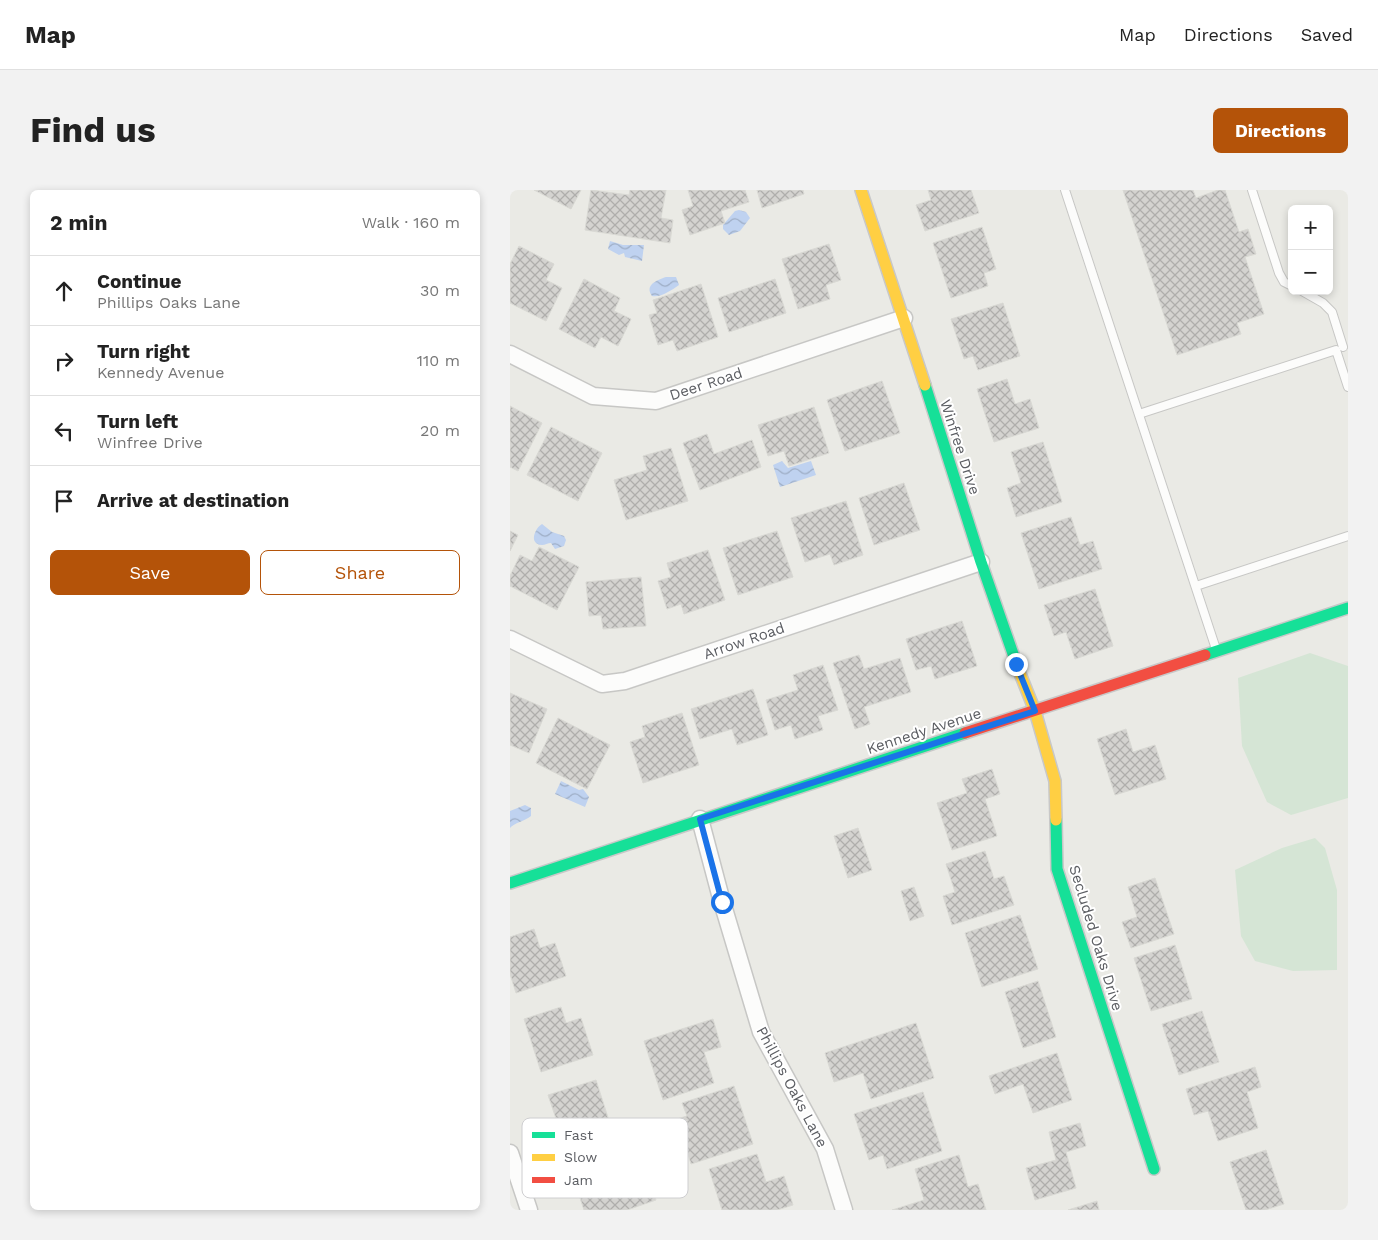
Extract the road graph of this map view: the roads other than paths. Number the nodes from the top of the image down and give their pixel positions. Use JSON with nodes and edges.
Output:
{"nodes":[{"id":1,"x":861,"y":190,"type":"edge"},
{"id":2,"x":1065,"y":190,"type":"edge"},
{"id":3,"x":1252,"y":190,"type":"edge"},
{"id":4,"x":1288,"y":284,"type":"edge"},
{"id":5,"x":1309,"y":295,"type":"edge"},
{"id":6,"x":904,"y":318,"type":"junction"},
{"id":7,"x":1342,"y":348,"type":"edge"},
{"id":8,"x":510,"y":354,"type":"edge"},
{"id":9,"x":1348,"y":387,"type":"edge"},
{"id":10,"x":1140,"y":414,"type":"junction"},
{"id":11,"x":1348,"y":536,"type":"edge"},
{"id":12,"x":981,"y":562,"type":"junction"},
{"id":13,"x":1196,"y":586,"type":"junction"},
{"id":14,"x":1348,"y":608,"type":"edge"},
{"id":15,"x":510,"y":639,"type":"edge"},
{"id":16,"x":1217,"y":651,"type":"junction"},
{"id":17,"x":1035,"y":711,"type":"junction"},
{"id":18,"x":700,"y":819,"type":"junction"},
{"id":19,"x":510,"y":884,"type":"edge"},
{"id":20,"x":510,"y":1153,"type":"edge"},
{"id":21,"x":1154,"y":1169,"type":"dead end"},
{"id":22,"x":522,"y":1189,"type":"edge"},
{"id":23,"x":525,"y":1198,"type":"edge"},
{"id":24,"x":529,"y":1210,"type":"edge"},
{"id":25,"x":844,"y":1210,"type":"edge"}],
"edges":[{"from":1,"to":6,"type":"street","name":"Winfree Drive"},
{"from":2,"to":10,"type":"lane"},
{"from":3,"to":4,"type":"lane"},
{"from":5,"to":7,"type":"lane"},
{"from":6,"to":8,"type":"street","name":"Deer Road"},
{"from":6,"to":12,"type":"street","name":"Winfree Drive"},
{"from":7,"to":9,"type":"lane"},
{"from":7,"to":10,"type":"lane"},
{"from":10,"to":13,"type":"lane"},
{"from":11,"to":13,"type":"lane"},
{"from":12,"to":15,"type":"street","name":"Arrow Road"},
{"from":12,"to":17,"type":"street","name":"Winfree Drive"},
{"from":13,"to":16,"type":"lane"},
{"from":14,"to":16,"type":"street","name":"Kennedy Avenue"},
{"from":16,"to":17,"type":"street","name":"Kennedy Avenue"},
{"from":17,"to":18,"type":"street","name":"Kennedy Avenue"},
{"from":17,"to":21,"type":"street","name":"Secluded Oaks Drive"},
{"from":18,"to":19,"type":"street","name":"Kennedy Avenue"},
{"from":18,"to":25,"type":"street","name":"Phillips Oaks Lane"},
{"from":20,"to":22,"type":"street"},
{"from":23,"to":24,"type":"street"}]}
